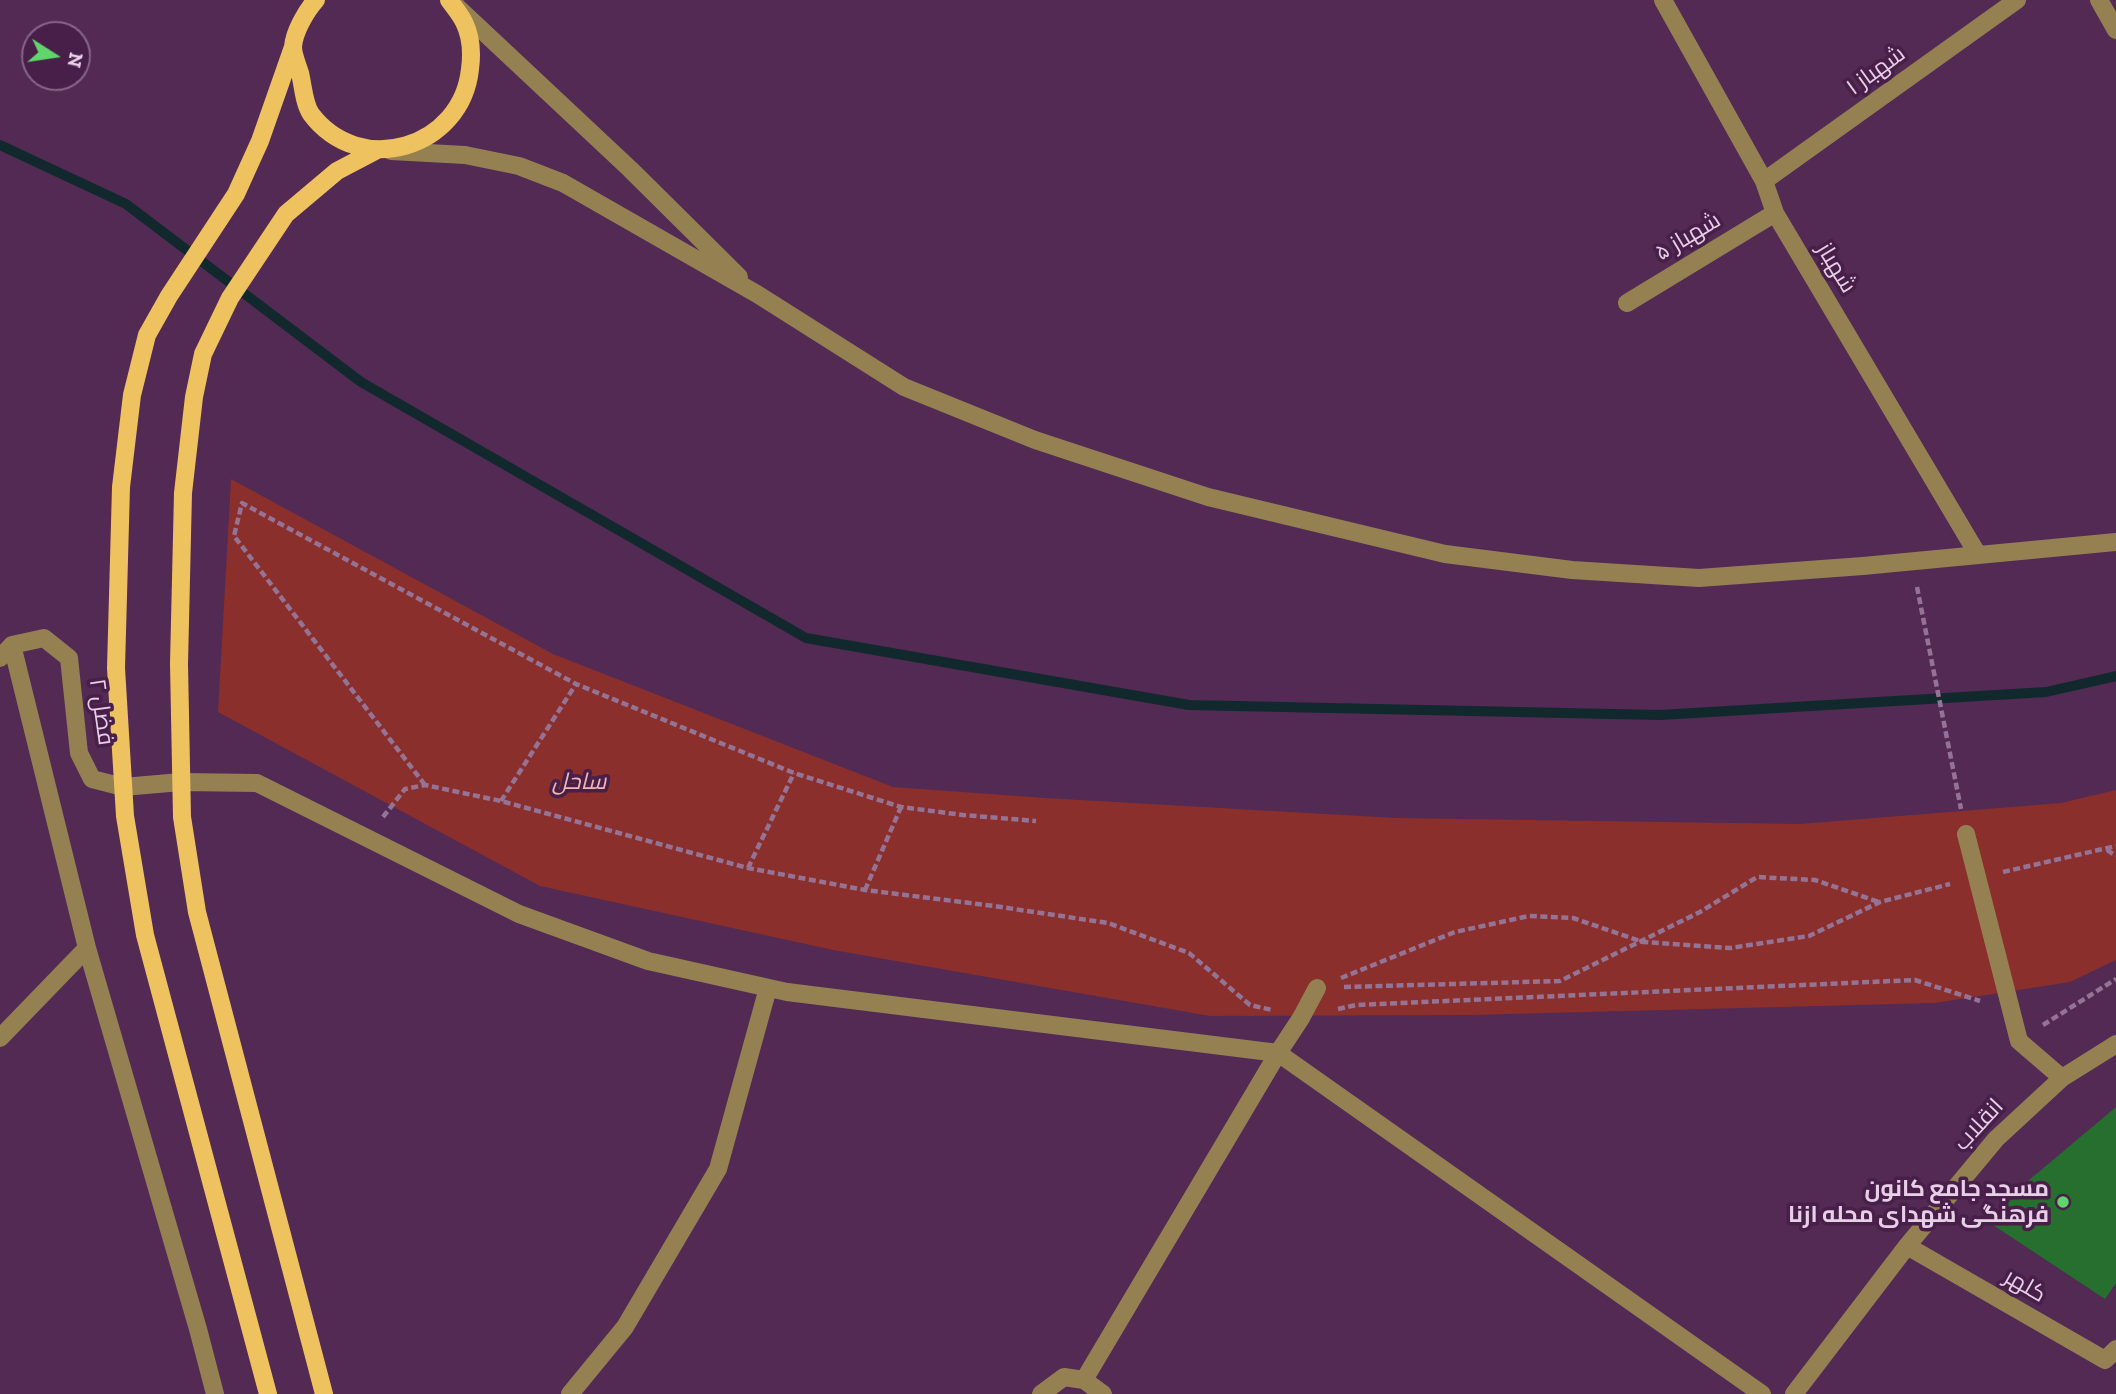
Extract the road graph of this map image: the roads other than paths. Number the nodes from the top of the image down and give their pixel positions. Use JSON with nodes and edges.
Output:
{"nodes":[{"id":1,"x":316,"y":0,"type":"edge"},
{"id":2,"x":449,"y":0,"type":"edge"},
{"id":3,"x":1663,"y":0,"type":"edge"},
{"id":4,"x":2017,"y":0,"type":"edge"},
{"id":5,"x":2099,"y":0,"type":"edge"},
{"id":6,"x":2116,"y":30,"type":"edge"},
{"id":7,"x":293,"y":47,"type":"junction"},
{"id":8,"x":377,"y":150,"type":"junction"},
{"id":9,"x":1763,"y":181,"type":"junction"},
{"id":10,"x":1775,"y":213,"type":"junction"},
{"id":11,"x":757,"y":294,"type":"junction"},
{"id":12,"x":1627,"y":303,"type":"dead end"},
{"id":13,"x":2116,"y":542,"type":"edge"},
{"id":14,"x":1978,"y":555,"type":"junction"},
{"id":15,"x":6,"y":651,"type":"edge"},
{"id":16,"x":181,"y":782,"type":"junction"},
{"id":17,"x":124,"y":787,"type":"junction"},
{"id":18,"x":1966,"y":834,"type":"road end"},
{"id":19,"x":87,"y":948,"type":"junction"},
{"id":20,"x":768,"y":988,"type":"junction"},
{"id":21,"x":1317,"y":988,"type":"road end"},
{"id":22,"x":0,"y":1038,"type":"edge"},
{"id":23,"x":2116,"y":1044,"type":"edge"},
{"id":24,"x":1278,"y":1053,"type":"junction"},
{"id":25,"x":2062,"y":1078,"type":"junction"},
{"id":26,"x":1907,"y":1246,"type":"junction"},
{"id":27,"x":2116,"y":1349,"type":"edge"},
{"id":28,"x":1084,"y":1380,"type":"junction"},
{"id":29,"x":215,"y":1394,"type":"edge"},
{"id":30,"x":268,"y":1394,"type":"edge"},
{"id":31,"x":324,"y":1394,"type":"edge"},
{"id":32,"x":570,"y":1394,"type":"edge"},
{"id":33,"x":1041,"y":1394,"type":"edge"},
{"id":34,"x":1102,"y":1394,"type":"edge"},
{"id":35,"x":1762,"y":1394,"type":"edge"},
{"id":36,"x":1794,"y":1394,"type":"edge"}],
"edges":[{"from":1,"to":7,"type":"main road"},
{"from":2,"to":8,"type":"main road"},
{"from":2,"to":11,"type":"street"},
{"from":3,"to":9,"type":"street","name":"شهباز"},
{"from":4,"to":9,"type":"street","name":"شهباز ۱"},
{"from":5,"to":6,"type":"street"},
{"from":7,"to":8,"type":"main road"},
{"from":7,"to":17,"type":"main road"},
{"from":8,"to":11,"type":"street"},
{"from":8,"to":16,"type":"main road"},
{"from":9,"to":10,"type":"street","name":"شهباز"},
{"from":10,"to":12,"type":"street","name":"شهباز ۵"},
{"from":10,"to":14,"type":"street","name":"شهباز"},
{"from":11,"to":14,"type":"street"},
{"from":13,"to":14,"type":"street"},
{"from":15,"to":17,"type":"street","name":"فضل ۲"},
{"from":15,"to":19,"type":"street"},
{"from":16,"to":17,"type":"street"},
{"from":16,"to":20,"type":"street"},
{"from":16,"to":31,"type":"main road"},
{"from":17,"to":30,"type":"main road"},
{"from":18,"to":25,"type":"street"},
{"from":19,"to":22,"type":"street"},
{"from":19,"to":29,"type":"street"},
{"from":20,"to":24,"type":"street"},
{"from":20,"to":32,"type":"street"},
{"from":21,"to":24,"type":"street"},
{"from":23,"to":25,"type":"street","name":"انقلاب"},
{"from":24,"to":28,"type":"street"},
{"from":24,"to":35,"type":"street"},
{"from":25,"to":26,"type":"street","name":"انقلاب"},
{"from":26,"to":27,"type":"street","name":"کلهر"},
{"from":26,"to":36,"type":"street","name":"انقلاب"},
{"from":28,"to":33,"type":"street"},
{"from":28,"to":34,"type":"street"}]}
